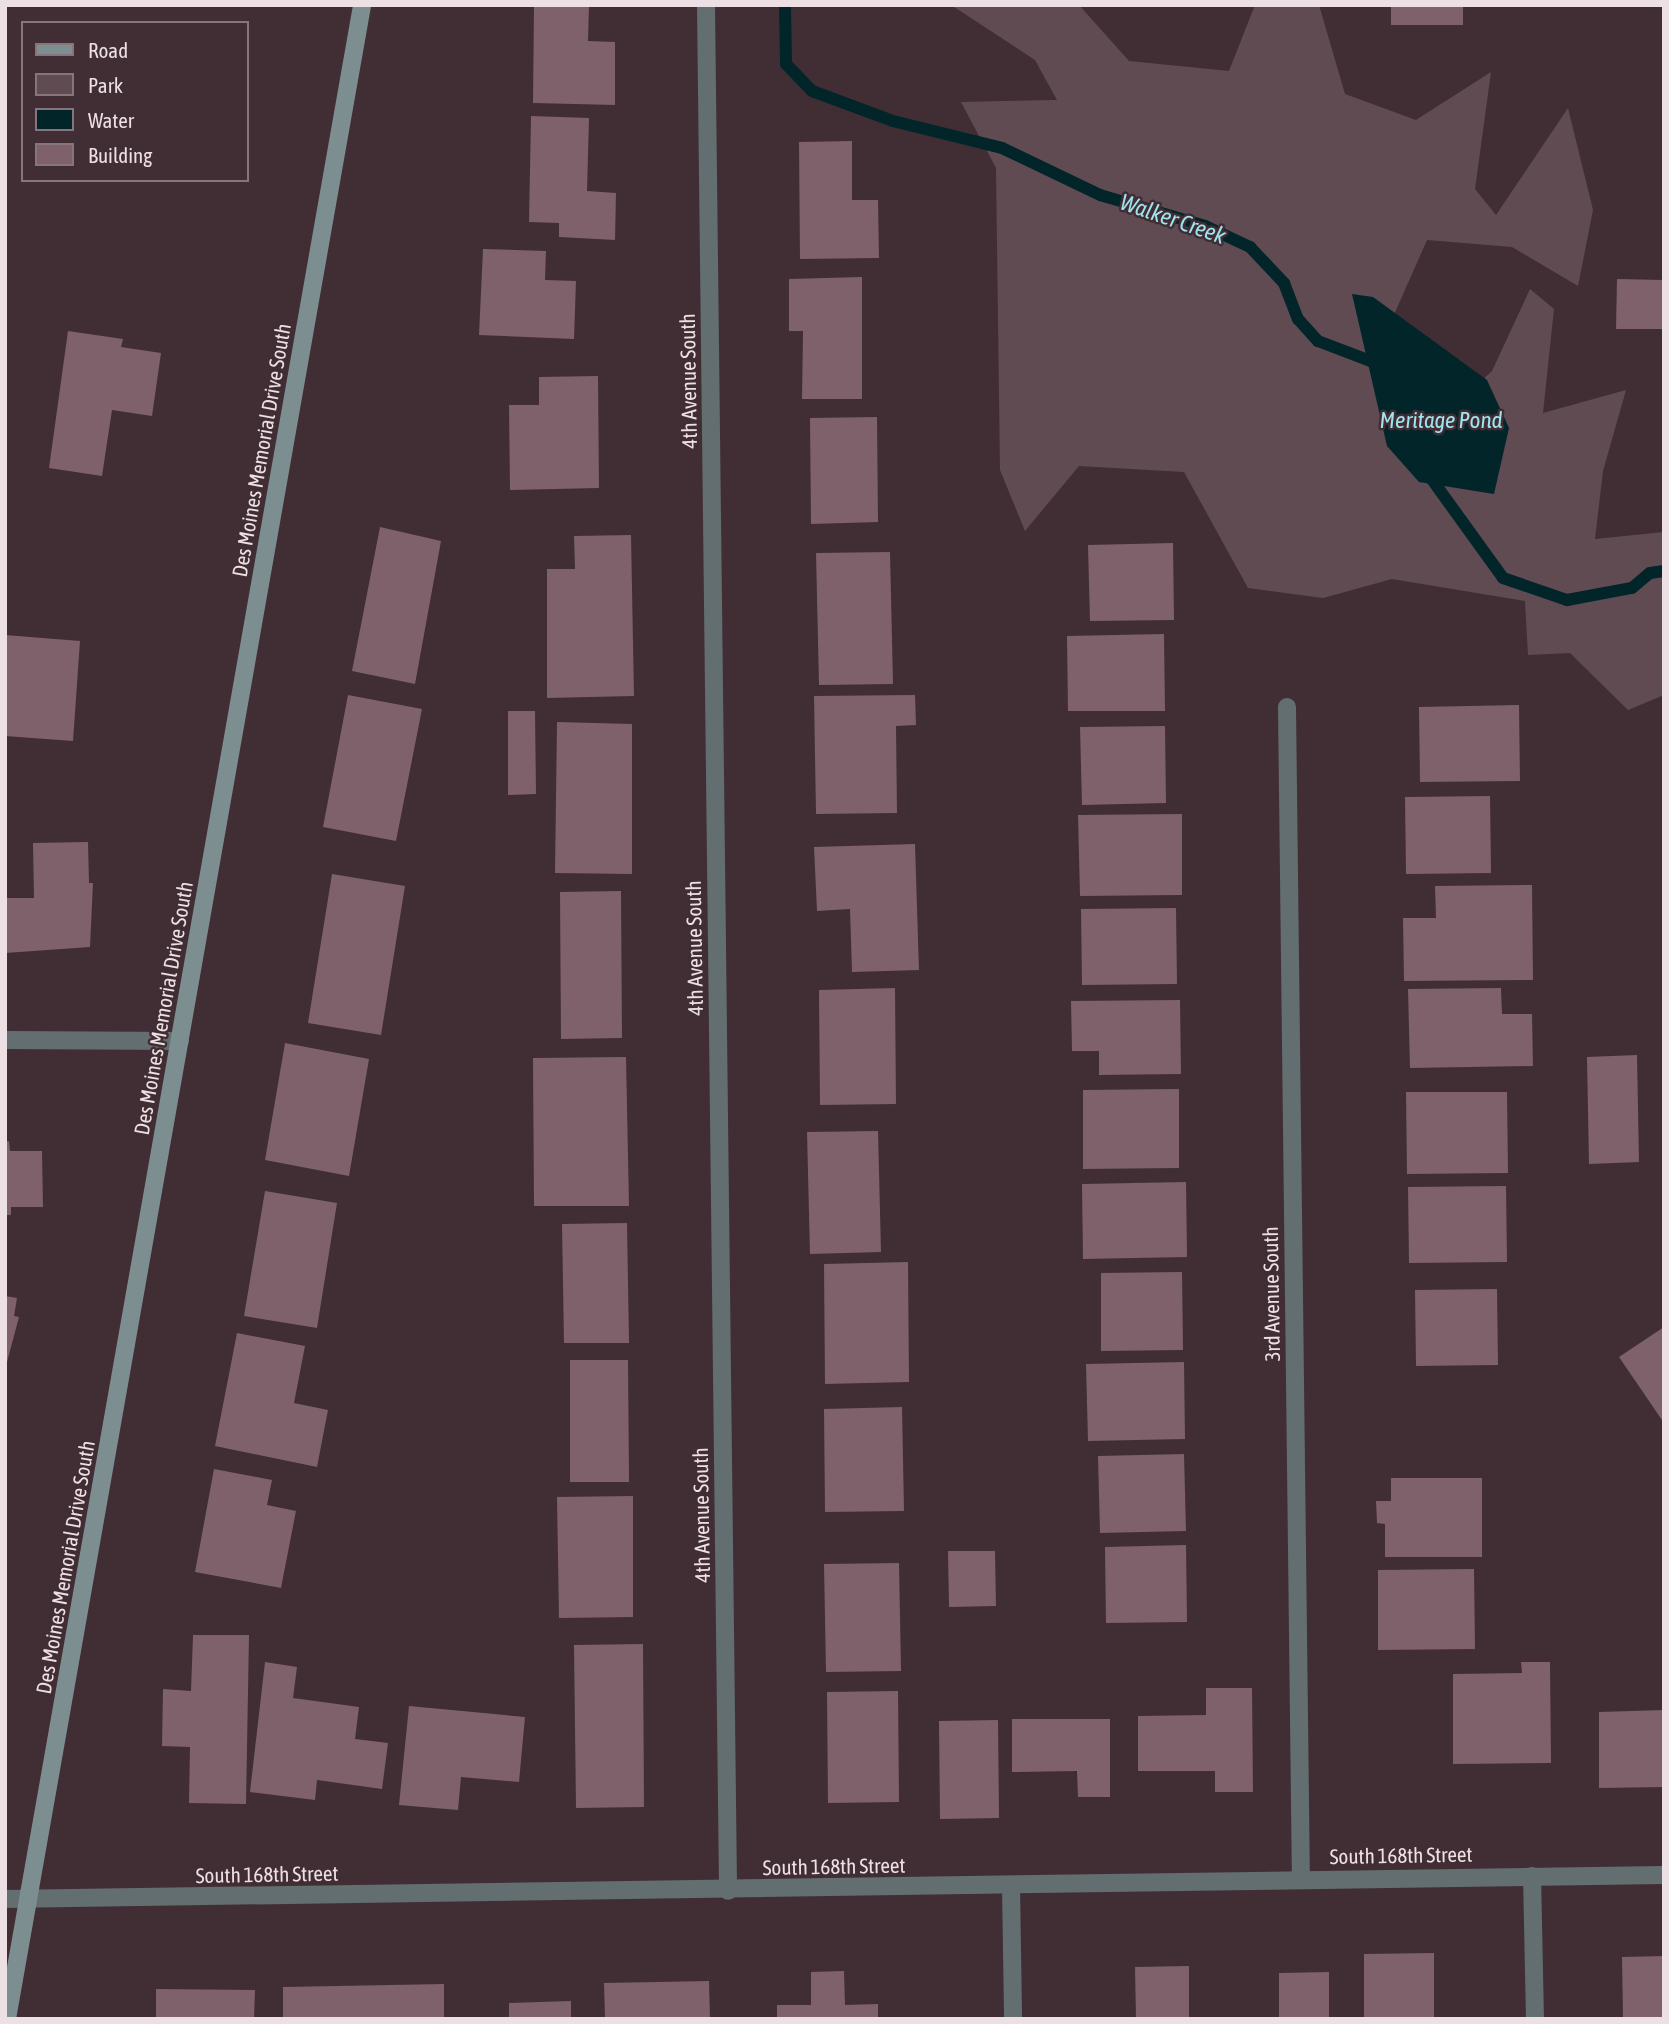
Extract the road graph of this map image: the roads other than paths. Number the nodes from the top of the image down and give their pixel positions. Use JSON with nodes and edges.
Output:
{"nodes":[{"id":1,"x":362,"y":5,"type":"edge"},
{"id":2,"x":706,"y":5,"type":"edge"},
{"id":3,"x":1287,"y":708,"type":"dead end"},
{"id":4,"x":5,"y":1040,"type":"edge"},
{"id":5,"x":180,"y":1041,"type":"junction"},
{"id":6,"x":1664,"y":1875,"type":"edge"},
{"id":7,"x":1532,"y":1876,"type":"junction"},
{"id":8,"x":1301,"y":1879,"type":"junction"},
{"id":9,"x":1011,"y":1886,"type":"junction"},
{"id":10,"x":728,"y":1891,"type":"junction"},
{"id":11,"x":5,"y":1899,"type":"edge"},
{"id":12,"x":30,"y":1899,"type":"junction"},
{"id":13,"x":7,"y":2019,"type":"edge"},
{"id":14,"x":1013,"y":2019,"type":"edge"},
{"id":15,"x":1535,"y":2019,"type":"edge"}],
"edges":[{"from":1,"to":5,"type":"main road","name":"Des Moines Memorial Drive South"},
{"from":2,"to":10,"type":"street","name":"4th Avenue South"},
{"from":3,"to":8,"type":"street","name":"3rd Avenue South"},
{"from":4,"to":5,"type":"street"},
{"from":5,"to":12,"type":"main road","name":"Des Moines Memorial Drive South"},
{"from":6,"to":7,"type":"street","name":"South 168th Street"},
{"from":7,"to":8,"type":"street","name":"South 168th Street"},
{"from":7,"to":15,"type":"street"},
{"from":8,"to":9,"type":"street","name":"South 168th Street"},
{"from":9,"to":10,"type":"street","name":"South 168th Street"},
{"from":9,"to":14,"type":"street"},
{"from":10,"to":12,"type":"street","name":"South 168th Street"},
{"from":11,"to":12,"type":"street","name":"South 168th Street"},
{"from":12,"to":13,"type":"main road","name":"Des Moines Memorial Drive South"}]}
